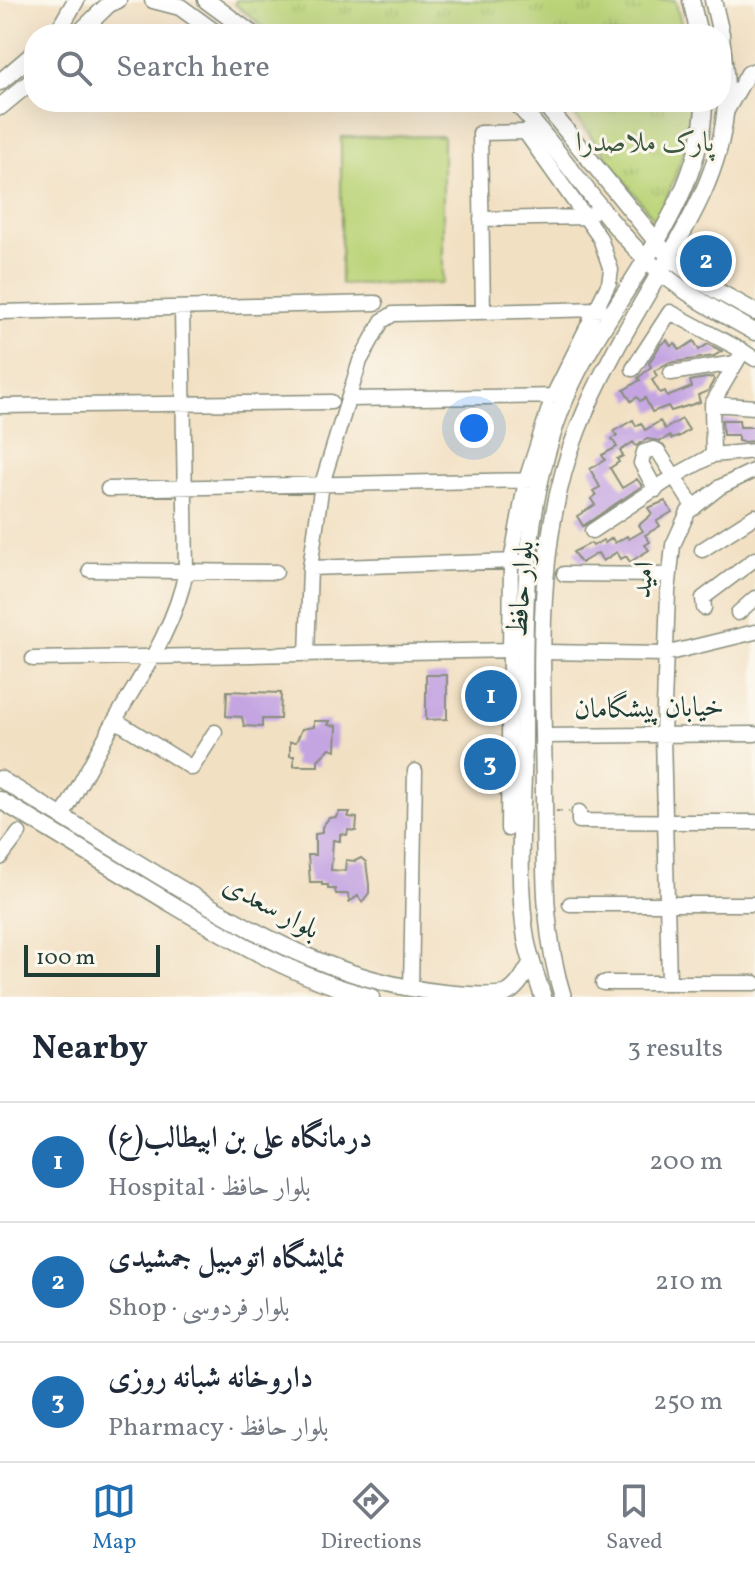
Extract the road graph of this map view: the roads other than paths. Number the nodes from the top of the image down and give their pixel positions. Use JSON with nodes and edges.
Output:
{"nodes":[{"id":1,"x":76,"y":0,"type":"edge"},
{"id":2,"x":118,"y":0,"type":"edge"},
{"id":3,"x":153,"y":0,"type":"edge"},
{"id":4,"x":206,"y":0,"type":"edge"},
{"id":5,"x":691,"y":0,"type":"edge"},
{"id":6,"x":713,"y":0,"type":"edge"},
{"id":7,"x":62,"y":24,"type":"edge"},
{"id":8,"x":88,"y":24,"type":"edge"},
{"id":9,"x":203,"y":24,"type":"edge"},
{"id":10,"x":238,"y":24,"type":"edge"},
{"id":11,"x":697,"y":24,"type":"edge"},
{"id":12,"x":718,"y":24,"type":"edge"},
{"id":13,"x":24,"y":62,"type":"edge"},
{"id":14,"x":755,"y":70,"type":"edge"},
{"id":15,"x":4,"y":80,"type":"edge"},
{"id":16,"x":24,"y":89,"type":"edge"},
{"id":17,"x":19,"y":94,"type":"junction"},
{"id":18,"x":731,"y":103,"type":"edge"},
{"id":19,"x":0,"y":107,"type":"edge"},
{"id":20,"x":525,"y":112,"type":"edge"},
{"id":21,"x":551,"y":112,"type":"edge"},
{"id":22,"x":702,"y":112,"type":"edge"},
{"id":23,"x":725,"y":114,"type":"edge"},
{"id":24,"x":601,"y":208,"type":"junction"},
{"id":25,"x":586,"y":217,"type":"junction"},
{"id":26,"x":481,"y":219,"type":"junction"},
{"id":27,"x":655,"y":242,"type":"junction"},
{"id":28,"x":669,"y":257,"type":"junction"},
{"id":29,"x":646,"y":259,"type":"junction"},
{"id":30,"x":660,"y":272,"type":"junction"},
{"id":31,"x":376,"y":303,"type":"dead end"},
{"id":32,"x":182,"y":308,"type":"junction"},
{"id":33,"x":596,"y":308,"type":"junction"},
{"id":34,"x":483,"y":311,"type":"junction"},
{"id":35,"x":0,"y":312,"type":"edge"},
{"id":36,"x":615,"y":312,"type":"junction"},
{"id":37,"x":755,"y":312,"type":"edge"},
{"id":38,"x":755,"y":332,"type":"edge"},
{"id":39,"x":744,"y":357,"type":"edge"},
{"id":40,"x":633,"y":369,"type":"dead end"},
{"id":41,"x":671,"y":373,"type":"dead end"},
{"id":42,"x":560,"y":396,"type":"junction"},
{"id":43,"x":350,"y":399,"type":"junction"},
{"id":44,"x":331,"y":402,"type":"dead end"},
{"id":45,"x":182,"y":404,"type":"junction"},
{"id":46,"x":712,"y":404,"type":"junction"},
{"id":47,"x":0,"y":406,"type":"edge"},
{"id":48,"x":755,"y":407,"type":"edge"},
{"id":49,"x":755,"y":451,"type":"edge"},
{"id":50,"x":713,"y":455,"type":"junction"},
{"id":51,"x":755,"y":470,"type":"edge"},
{"id":52,"x":673,"y":477,"type":"junction"},
{"id":53,"x":532,"y":480,"type":"junction"},
{"id":54,"x":322,"y":484,"type":"junction"},
{"id":55,"x":185,"y":487,"type":"junction"},
{"id":56,"x":108,"y":489,"type":"dead end"},
{"id":57,"x":656,"y":490,"type":"junction"},
{"id":58,"x":694,"y":508,"type":"junction"},
{"id":59,"x":755,"y":516,"type":"edge"},
{"id":60,"x":592,"y":531,"type":"dead end"},
{"id":61,"x":702,"y":550,"type":"dead end"},
{"id":62,"x":755,"y":559,"type":"edge"},
{"id":63,"x":519,"y":561,"type":"junction"},
{"id":64,"x":310,"y":568,"type":"junction"},
{"id":65,"x":90,"y":570,"type":"dead end"},
{"id":66,"x":186,"y":571,"type":"junction"},
{"id":67,"x":276,"y":572,"type":"dead end"},
{"id":68,"x":564,"y":574,"type":"dead end"},
{"id":69,"x":669,"y":575,"type":"junction"},
{"id":70,"x":755,"y":598,"type":"edge"},
{"id":71,"x":704,"y":608,"type":"dead end"},
{"id":72,"x":738,"y":613,"type":"dead end"},
{"id":73,"x":755,"y":632,"type":"edge"},
{"id":74,"x":516,"y":650,"type":"junction"},
{"id":75,"x":543,"y":652,"type":"junction"},
{"id":76,"x":665,"y":654,"type":"junction"},
{"id":77,"x":155,"y":655,"type":"junction"},
{"id":78,"x":307,"y":655,"type":"junction"},
{"id":79,"x":33,"y":659,"type":"dead end"},
{"id":80,"x":115,"y":720,"type":"junction"},
{"id":81,"x":215,"y":732,"type":"dead end"},
{"id":82,"x":755,"y":734,"type":"edge"},
{"id":83,"x":663,"y":735,"type":"junction"},
{"id":84,"x":543,"y":736,"type":"junction"},
{"id":85,"x":516,"y":739,"type":"junction"},
{"id":86,"x":415,"y":771,"type":"dead end"},
{"id":87,"x":0,"y":779,"type":"edge"},
{"id":88,"x":522,"y":797,"type":"junction"},
{"id":89,"x":0,"y":800,"type":"edge"},
{"id":90,"x":544,"y":811,"type":"junction"},
{"id":91,"x":579,"y":812,"type":"road end"},
{"id":92,"x":62,"y":817,"type":"junction"},
{"id":93,"x":755,"y":822,"type":"edge"},
{"id":94,"x":665,"y":823,"type":"junction"},
{"id":95,"x":516,"y":825,"type":"junction"},
{"id":96,"x":53,"y":832,"type":"junction"},
{"id":97,"x":19,"y":833,"type":"dead end"},
{"id":98,"x":0,"y":858,"type":"edge"},
{"id":99,"x":667,"y":902,"type":"junction"},
{"id":100,"x":570,"y":904,"type":"dead end"},
{"id":101,"x":755,"y":904,"type":"edge"},
{"id":102,"x":532,"y":962,"type":"junction"},
{"id":103,"x":669,"y":982,"type":"junction"},
{"id":104,"x":603,"y":983,"type":"dead end"},
{"id":105,"x":755,"y":983,"type":"edge"},
{"id":106,"x":411,"y":989,"type":"junction"},
{"id":107,"x":371,"y":997,"type":"edge"},
{"id":108,"x":543,"y":997,"type":"edge"},
{"id":109,"x":563,"y":997,"type":"edge"}],
"edges":[{"from":1,"to":7,"type":"main road"},
{"from":2,"to":8,"type":"main road"},
{"from":3,"to":9,"type":"main road"},
{"from":4,"to":10,"type":"main road"},
{"from":5,"to":11,"type":"main road"},
{"from":6,"to":12,"type":"main road","name":"بلوار حافظ"},
{"from":13,"to":15,"type":"main road"},
{"from":14,"to":18,"type":"street"},
{"from":15,"to":17,"type":"main road"},
{"from":16,"to":17,"type":"main road"},
{"from":17,"to":19,"type":"main road"},
{"from":20,"to":24,"type":"main road"},
{"from":21,"to":27,"type":"main road"},
{"from":22,"to":27,"type":"main road","name":"بلوار حافظ"},
{"from":23,"to":28,"type":"main road","name":"بلوار حافظ"},
{"from":24,"to":25,"type":"street"},
{"from":24,"to":29,"type":"main road"},
{"from":25,"to":26,"type":"street"},
{"from":25,"to":26,"type":"street"},
{"from":25,"to":33,"type":"street"},
{"from":26,"to":34,"type":"street"},
{"from":27,"to":28,"type":"main road"},
{"from":27,"to":29,"type":"main road","name":"بلوار حافظ"},
{"from":28,"to":30,"type":"main road","name":"بلوار حافظ"},
{"from":28,"to":37,"type":"main road"},
{"from":29,"to":30,"type":"main road"},
{"from":29,"to":36,"type":"main road","name":"بلوار حافظ"},
{"from":30,"to":38,"type":"main road"},
{"from":30,"to":75,"type":"main road","name":"بلوار حافظ"},
{"from":31,"to":32,"type":"street"},
{"from":32,"to":35,"type":"street"},
{"from":32,"to":45,"type":"street"},
{"from":33,"to":34,"type":"street"},
{"from":33,"to":36,"type":"street"},
{"from":33,"to":42,"type":"street"},
{"from":34,"to":43,"type":"street"},
{"from":36,"to":42,"type":"main road","name":"بلوار حافظ"},
{"from":39,"to":40,"type":"street"},
{"from":39,"to":41,"type":"street"},
{"from":39,"to":46,"type":"street"},
{"from":42,"to":43,"type":"street"},
{"from":42,"to":53,"type":"main road","name":"بلوار حافظ"},
{"from":43,"to":54,"type":"street"},
{"from":44,"to":45,"type":"street"},
{"from":45,"to":47,"type":"street"},
{"from":45,"to":55,"type":"street"},
{"from":46,"to":48,"type":"street"},
{"from":46,"to":50,"type":"street"},
{"from":49,"to":50,"type":"street"},
{"from":50,"to":52,"type":"street"},
{"from":51,"to":58,"type":"street","name":"امید"},
{"from":52,"to":57,"type":"street"},
{"from":52,"to":57,"type":"street"},
{"from":52,"to":58,"type":"street"},
{"from":53,"to":54,"type":"street"},
{"from":53,"to":63,"type":"main road","name":"بلوار حافظ"},
{"from":54,"to":55,"type":"street"},
{"from":54,"to":64,"type":"street"},
{"from":55,"to":56,"type":"street"},
{"from":55,"to":66,"type":"street"},
{"from":57,"to":60,"type":"street"},
{"from":58,"to":69,"type":"street","name":"امید"},
{"from":59,"to":61,"type":"street"},
{"from":62,"to":71,"type":"street"},
{"from":63,"to":64,"type":"street"},
{"from":63,"to":74,"type":"main road","name":"بلوار حافظ"},
{"from":64,"to":78,"type":"street"},
{"from":65,"to":66,"type":"street"},
{"from":66,"to":67,"type":"street"},
{"from":66,"to":77,"type":"street"},
{"from":68,"to":69,"type":"street"},
{"from":69,"to":76,"type":"street","name":"امید"},
{"from":70,"to":72,"type":"street"},
{"from":73,"to":76,"type":"street"},
{"from":74,"to":78,"type":"street"},
{"from":74,"to":85,"type":"main road","name":"بلوار حافظ"},
{"from":75,"to":76,"type":"street"},
{"from":75,"to":84,"type":"main road","name":"بلوار حافظ"},
{"from":76,"to":83,"type":"street","name":"امید"},
{"from":77,"to":78,"type":"street"},
{"from":77,"to":79,"type":"street"},
{"from":77,"to":80,"type":"street"},
{"from":80,"to":81,"type":"street"},
{"from":80,"to":92,"type":"street"},
{"from":82,"to":83,"type":"street","name":"خیابان پیشگامان"},
{"from":83,"to":84,"type":"street","name":"خیابان پیشگامان"},
{"from":83,"to":94,"type":"street","name":"امید"},
{"from":84,"to":90,"type":"main road","name":"بلوار حافظ"},
{"from":85,"to":88,"type":"main road","name":"بلوار حافظ"},
{"from":85,"to":95,"type":"street"},
{"from":86,"to":106,"type":"street"},
{"from":87,"to":92,"type":"main road","name":"بلوار سعدی"},
{"from":88,"to":90,"type":"main road"},
{"from":88,"to":95,"type":"main road","name":"بلوار حافظ"},
{"from":89,"to":96,"type":"main road","name":"بلوار سعدی"},
{"from":90,"to":95,"type":"main road"},
{"from":90,"to":109,"type":"main road","name":"بلوار حافظ"},
{"from":91,"to":94,"type":"street"},
{"from":92,"to":96,"type":"main road"},
{"from":92,"to":106,"type":"main road","name":"بلوار سعدی"},
{"from":93,"to":94,"type":"street"},
{"from":94,"to":99,"type":"street","name":"امید"},
{"from":95,"to":102,"type":"main road","name":"بلوار حافظ"},
{"from":96,"to":107,"type":"main road","name":"بلوار سعدی"},
{"from":97,"to":98,"type":"street"},
{"from":99,"to":100,"type":"street"},
{"from":99,"to":101,"type":"street"},
{"from":99,"to":103,"type":"street","name":"امید"},
{"from":102,"to":106,"type":"main road","name":"بلوار سعدی"},
{"from":102,"to":108,"type":"main road","name":"بلوار حافظ"},
{"from":103,"to":104,"type":"street"},
{"from":103,"to":105,"type":"street"}]}
